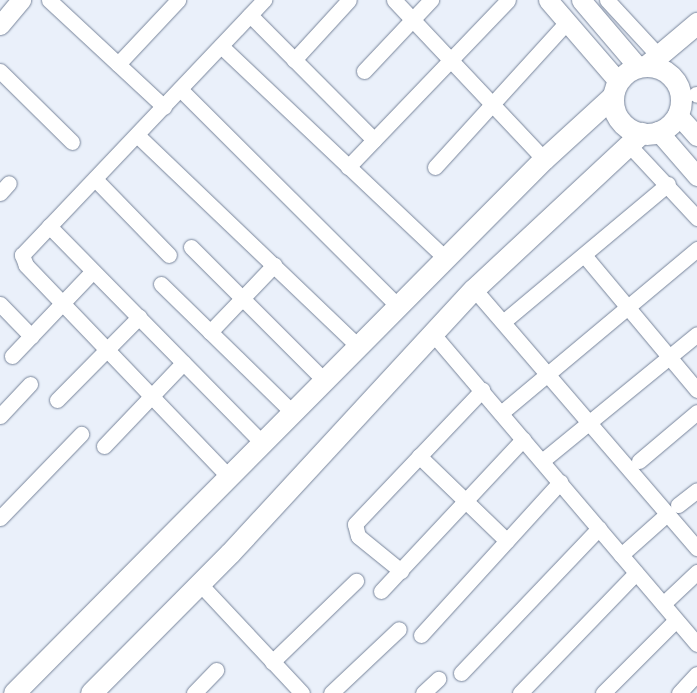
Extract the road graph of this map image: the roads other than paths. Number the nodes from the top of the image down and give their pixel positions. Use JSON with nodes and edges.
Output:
{"nodes":[{"id":1,"x":21,"y":0,"type":"edge"},
{"id":2,"x":49,"y":0,"type":"edge"},
{"id":3,"x":178,"y":0,"type":"edge"},
{"id":4,"x":264,"y":0,"type":"edge"},
{"id":5,"x":349,"y":0,"type":"edge"},
{"id":6,"x":394,"y":0,"type":"edge"},
{"id":7,"x":430,"y":0,"type":"edge"},
{"id":8,"x":508,"y":0,"type":"edge"},
{"id":9,"x":548,"y":0,"type":"edge"},
{"id":10,"x":607,"y":0,"type":"edge"},
{"id":11,"x":583,"y":1,"type":"edge"},
{"id":12,"x":250,"y":15,"type":"junction"},
{"id":13,"x":412,"y":20,"type":"junction"},
{"id":14,"x":567,"y":22,"type":"junction"},
{"id":15,"x":697,"y":23,"type":"edge"},
{"id":16,"x":0,"y":25,"type":"edge"},
{"id":17,"x":221,"y":46,"type":"junction"},
{"id":18,"x":294,"y":60,"type":"junction"},
{"id":19,"x":451,"y":61,"type":"junction"},
{"id":20,"x":647,"y":63,"type":"junction"},
{"id":21,"x":118,"y":64,"type":"junction"},
{"id":22,"x":0,"y":71,"type":"edge"},
{"id":23,"x":364,"y":71,"type":"dead end"},
{"id":24,"x":616,"y":88,"type":"junction"},
{"id":25,"x":180,"y":89,"type":"junction"},
{"id":26,"x":697,"y":94,"type":"edge"},
{"id":27,"x":492,"y":104,"type":"junction"},
{"id":28,"x":164,"y":107,"type":"junction"},
{"id":29,"x":678,"y":111,"type":"junction"},
{"id":30,"x":137,"y":135,"type":"junction"},
{"id":31,"x":643,"y":136,"type":"junction"},
{"id":32,"x":697,"y":136,"type":"edge"},
{"id":33,"x":374,"y":140,"type":"junction"},
{"id":34,"x":72,"y":142,"type":"dead end"},
{"id":35,"x":544,"y":159,"type":"junction"},
{"id":36,"x":348,"y":167,"type":"junction"},
{"id":37,"x":435,"y":167,"type":"dead end"},
{"id":38,"x":697,"y":176,"type":"edge"},
{"id":39,"x":95,"y":179,"type":"junction"},
{"id":40,"x":668,"y":184,"type":"junction"},
{"id":41,"x":697,"y":218,"type":"edge"},
{"id":42,"x":49,"y":226,"type":"junction"},
{"id":43,"x":191,"y":247,"type":"dead end"},
{"id":44,"x":697,"y":249,"type":"edge"},
{"id":45,"x":169,"y":255,"type":"dead end"},
{"id":46,"x":584,"y":255,"type":"junction"},
{"id":47,"x":445,"y":258,"type":"junction"},
{"id":48,"x":274,"y":265,"type":"junction"},
{"id":49,"x":94,"y":271,"type":"junction"},
{"id":50,"x":161,"y":284,"type":"dead end"},
{"id":51,"x":474,"y":289,"type":"junction"},
{"id":52,"x":242,"y":298,"type":"junction"},
{"id":53,"x":0,"y":304,"type":"edge"},
{"id":54,"x":62,"y":304,"type":"junction"},
{"id":55,"x":398,"y":306,"type":"junction"},
{"id":56,"x":628,"y":309,"type":"junction"},
{"id":57,"x":139,"y":318,"type":"junction"},
{"id":58,"x":502,"y":322,"type":"junction"},
{"id":59,"x":210,"y":332,"type":"junction"},
{"id":60,"x":433,"y":334,"type":"junction"},
{"id":61,"x":697,"y":334,"type":"edge"},
{"id":62,"x":31,"y":336,"type":"junction"},
{"id":63,"x":358,"y":346,"type":"junction"},
{"id":64,"x":107,"y":350,"type":"junction"},
{"id":65,"x":12,"y":356,"type":"dead end"},
{"id":66,"x":669,"y":357,"type":"junction"},
{"id":67,"x":183,"y":363,"type":"junction"},
{"id":68,"x":548,"y":375,"type":"junction"},
{"id":69,"x":324,"y":380,"type":"junction"},
{"id":70,"x":30,"y":384,"type":"dead end"},
{"id":71,"x":482,"y":390,"type":"junction"},
{"id":72,"x":697,"y":390,"type":"edge"},
{"id":73,"x":151,"y":396,"type":"junction"},
{"id":74,"x":57,"y":400,"type":"dead end"},
{"id":75,"x":292,"y":412,"type":"junction"},
{"id":76,"x":697,"y":412,"type":"edge"},
{"id":77,"x":501,"y":413,"type":"junction"},
{"id":78,"x":0,"y":416,"type":"edge"},
{"id":79,"x":590,"y":424,"type":"junction"},
{"id":80,"x":81,"y":434,"type":"dead end"},
{"id":81,"x":524,"y":439,"type":"junction"},
{"id":82,"x":262,"y":443,"type":"junction"},
{"id":83,"x":104,"y":446,"type":"dead end"},
{"id":84,"x":419,"y":456,"type":"junction"},
{"id":85,"x":542,"y":461,"type":"junction"},
{"id":86,"x":639,"y":461,"type":"dead end"},
{"id":87,"x":228,"y":477,"type":"junction"},
{"id":88,"x":560,"y":482,"type":"junction"},
{"id":89,"x":697,"y":490,"type":"edge"},
{"id":90,"x":466,"y":501,"type":"junction"},
{"id":91,"x":673,"y":510,"type":"junction"},
{"id":92,"x":0,"y":518,"type":"edge"},
{"id":93,"x":599,"y":528,"type":"junction"},
{"id":94,"x":507,"y":540,"type":"junction"},
{"id":95,"x":695,"y":542,"type":"edge"},
{"id":96,"x":621,"y":555,"type":"junction"},
{"id":97,"x":401,"y":571,"type":"junction"},
{"id":98,"x":697,"y":572,"type":"edge"},
{"id":99,"x":636,"y":573,"type":"junction"},
{"id":100,"x":356,"y":581,"type":"dead end"},
{"id":101,"x":200,"y":584,"type":"junction"},
{"id":102,"x":381,"y":591,"type":"dead end"},
{"id":103,"x":663,"y":604,"type":"junction"},
{"id":104,"x":676,"y":620,"type":"junction"},
{"id":105,"x":399,"y":629,"type":"dead end"},
{"id":106,"x":421,"y":635,"type":"dead end"},
{"id":107,"x":697,"y":644,"type":"edge"},
{"id":108,"x":272,"y":662,"type":"junction"},
{"id":109,"x":216,"y":670,"type":"dead end"},
{"id":110,"x":461,"y":672,"type":"dead end"},
{"id":111,"x":697,"y":674,"type":"edge"},
{"id":112,"x":438,"y":679,"type":"dead end"},
{"id":113,"x":94,"y":692,"type":"edge"},
{"id":114,"x":14,"y":693,"type":"edge"},
{"id":115,"x":194,"y":693,"type":"edge"},
{"id":116,"x":302,"y":693,"type":"edge"},
{"id":117,"x":331,"y":693,"type":"edge"},
{"id":118,"x":423,"y":693,"type":"edge"},
{"id":119,"x":520,"y":693,"type":"edge"},
{"id":120,"x":603,"y":693,"type":"edge"},
{"id":121,"x":679,"y":693,"type":"edge"}],
"edges":[{"from":1,"to":16,"type":"street"},
{"from":2,"to":21,"type":"street"},
{"from":3,"to":21,"type":"street"},
{"from":4,"to":12,"type":"street"},
{"from":5,"to":18,"type":"street"},
{"from":6,"to":13,"type":"street"},
{"from":7,"to":13,"type":"street"},
{"from":8,"to":19,"type":"street"},
{"from":9,"to":14,"type":"street"},
{"from":10,"to":20,"type":"street"},
{"from":11,"to":20,"type":"street"},
{"from":12,"to":17,"type":"street"},
{"from":12,"to":18,"type":"street"},
{"from":13,"to":19,"type":"street"},
{"from":13,"to":23,"type":"street"},
{"from":14,"to":24,"type":"street"},
{"from":14,"to":27,"type":"street"},
{"from":15,"to":20,"type":"main road"},
{"from":17,"to":25,"type":"street"},
{"from":17,"to":36,"type":"street"},
{"from":18,"to":33,"type":"street"},
{"from":19,"to":27,"type":"street"},
{"from":19,"to":33,"type":"street"},
{"from":20,"to":24,"type":"main road"},
{"from":20,"to":29,"type":"main road"},
{"from":21,"to":28,"type":"street"},
{"from":22,"to":34,"type":"street"},
{"from":24,"to":31,"type":"main road"},
{"from":24,"to":35,"type":"main road"},
{"from":25,"to":28,"type":"street"},
{"from":25,"to":55,"type":"street"},
{"from":26,"to":29,"type":"main road"},
{"from":27,"to":35,"type":"street"},
{"from":27,"to":37,"type":"street"},
{"from":28,"to":30,"type":"street"},
{"from":29,"to":31,"type":"main road"},
{"from":29,"to":32,"type":"street"},
{"from":30,"to":39,"type":"street"},
{"from":30,"to":48,"type":"street"},
{"from":31,"to":38,"type":"street"},
{"from":31,"to":40,"type":"street"},
{"from":31,"to":51,"type":"main road"},
{"from":33,"to":36,"type":"street"},
{"from":35,"to":47,"type":"main road"},
{"from":36,"to":47,"type":"street"},
{"from":39,"to":42,"type":"street"},
{"from":39,"to":45,"type":"street"},
{"from":40,"to":41,"type":"street"},
{"from":40,"to":46,"type":"street"},
{"from":42,"to":49,"type":"street"},
{"from":42,"to":54,"type":"street"},
{"from":43,"to":52,"type":"street"},
{"from":44,"to":56,"type":"street"},
{"from":46,"to":56,"type":"street"},
{"from":46,"to":58,"type":"street"},
{"from":47,"to":55,"type":"main road"},
{"from":48,"to":52,"type":"street"},
{"from":48,"to":63,"type":"street"},
{"from":49,"to":54,"type":"street"},
{"from":49,"to":57,"type":"street"},
{"from":50,"to":59,"type":"street"},
{"from":51,"to":58,"type":"street"},
{"from":51,"to":60,"type":"main road"},
{"from":52,"to":59,"type":"street"},
{"from":52,"to":69,"type":"street"},
{"from":53,"to":62,"type":"street"},
{"from":54,"to":62,"type":"street"},
{"from":54,"to":64,"type":"street"},
{"from":55,"to":63,"type":"main road"},
{"from":56,"to":66,"type":"street"},
{"from":56,"to":68,"type":"street"},
{"from":57,"to":64,"type":"street"},
{"from":57,"to":67,"type":"street"},
{"from":58,"to":68,"type":"street"},
{"from":59,"to":75,"type":"street"},
{"from":60,"to":71,"type":"street"},
{"from":60,"to":101,"type":"main road"},
{"from":61,"to":66,"type":"street"},
{"from":62,"to":65,"type":"street"},
{"from":63,"to":69,"type":"main road"},
{"from":64,"to":73,"type":"street"},
{"from":64,"to":74,"type":"street"},
{"from":66,"to":72,"type":"street"},
{"from":66,"to":79,"type":"street"},
{"from":67,"to":73,"type":"street"},
{"from":67,"to":82,"type":"street"},
{"from":68,"to":77,"type":"street"},
{"from":68,"to":79,"type":"street"},
{"from":69,"to":75,"type":"main road"},
{"from":70,"to":78,"type":"street"},
{"from":71,"to":77,"type":"street"},
{"from":71,"to":84,"type":"street"},
{"from":73,"to":83,"type":"street"},
{"from":73,"to":87,"type":"street"},
{"from":75,"to":82,"type":"main road"},
{"from":76,"to":86,"type":"street"},
{"from":77,"to":81,"type":"street"},
{"from":79,"to":85,"type":"street"},
{"from":79,"to":91,"type":"street"},
{"from":80,"to":92,"type":"street"},
{"from":81,"to":85,"type":"street"},
{"from":81,"to":90,"type":"street"},
{"from":82,"to":87,"type":"main road"},
{"from":84,"to":90,"type":"street"},
{"from":84,"to":97,"type":"street"},
{"from":85,"to":88,"type":"street"},
{"from":87,"to":114,"type":"main road"},
{"from":88,"to":93,"type":"street"},
{"from":88,"to":94,"type":"street"},
{"from":89,"to":91,"type":"street"},
{"from":90,"to":94,"type":"street"},
{"from":90,"to":97,"type":"street"},
{"from":91,"to":95,"type":"street"},
{"from":91,"to":96,"type":"street"},
{"from":93,"to":96,"type":"street"},
{"from":93,"to":110,"type":"street"},
{"from":94,"to":106,"type":"street"},
{"from":96,"to":99,"type":"street"},
{"from":97,"to":102,"type":"street"},
{"from":98,"to":103,"type":"street"},
{"from":99,"to":103,"type":"street"},
{"from":99,"to":119,"type":"street"},
{"from":100,"to":108,"type":"street"},
{"from":101,"to":108,"type":"street"},
{"from":101,"to":113,"type":"main road"},
{"from":103,"to":104,"type":"street"},
{"from":104,"to":107,"type":"street"},
{"from":104,"to":120,"type":"street"},
{"from":105,"to":117,"type":"street"},
{"from":108,"to":116,"type":"street"},
{"from":109,"to":115,"type":"street"},
{"from":111,"to":121,"type":"street"},
{"from":112,"to":118,"type":"street"}]}
